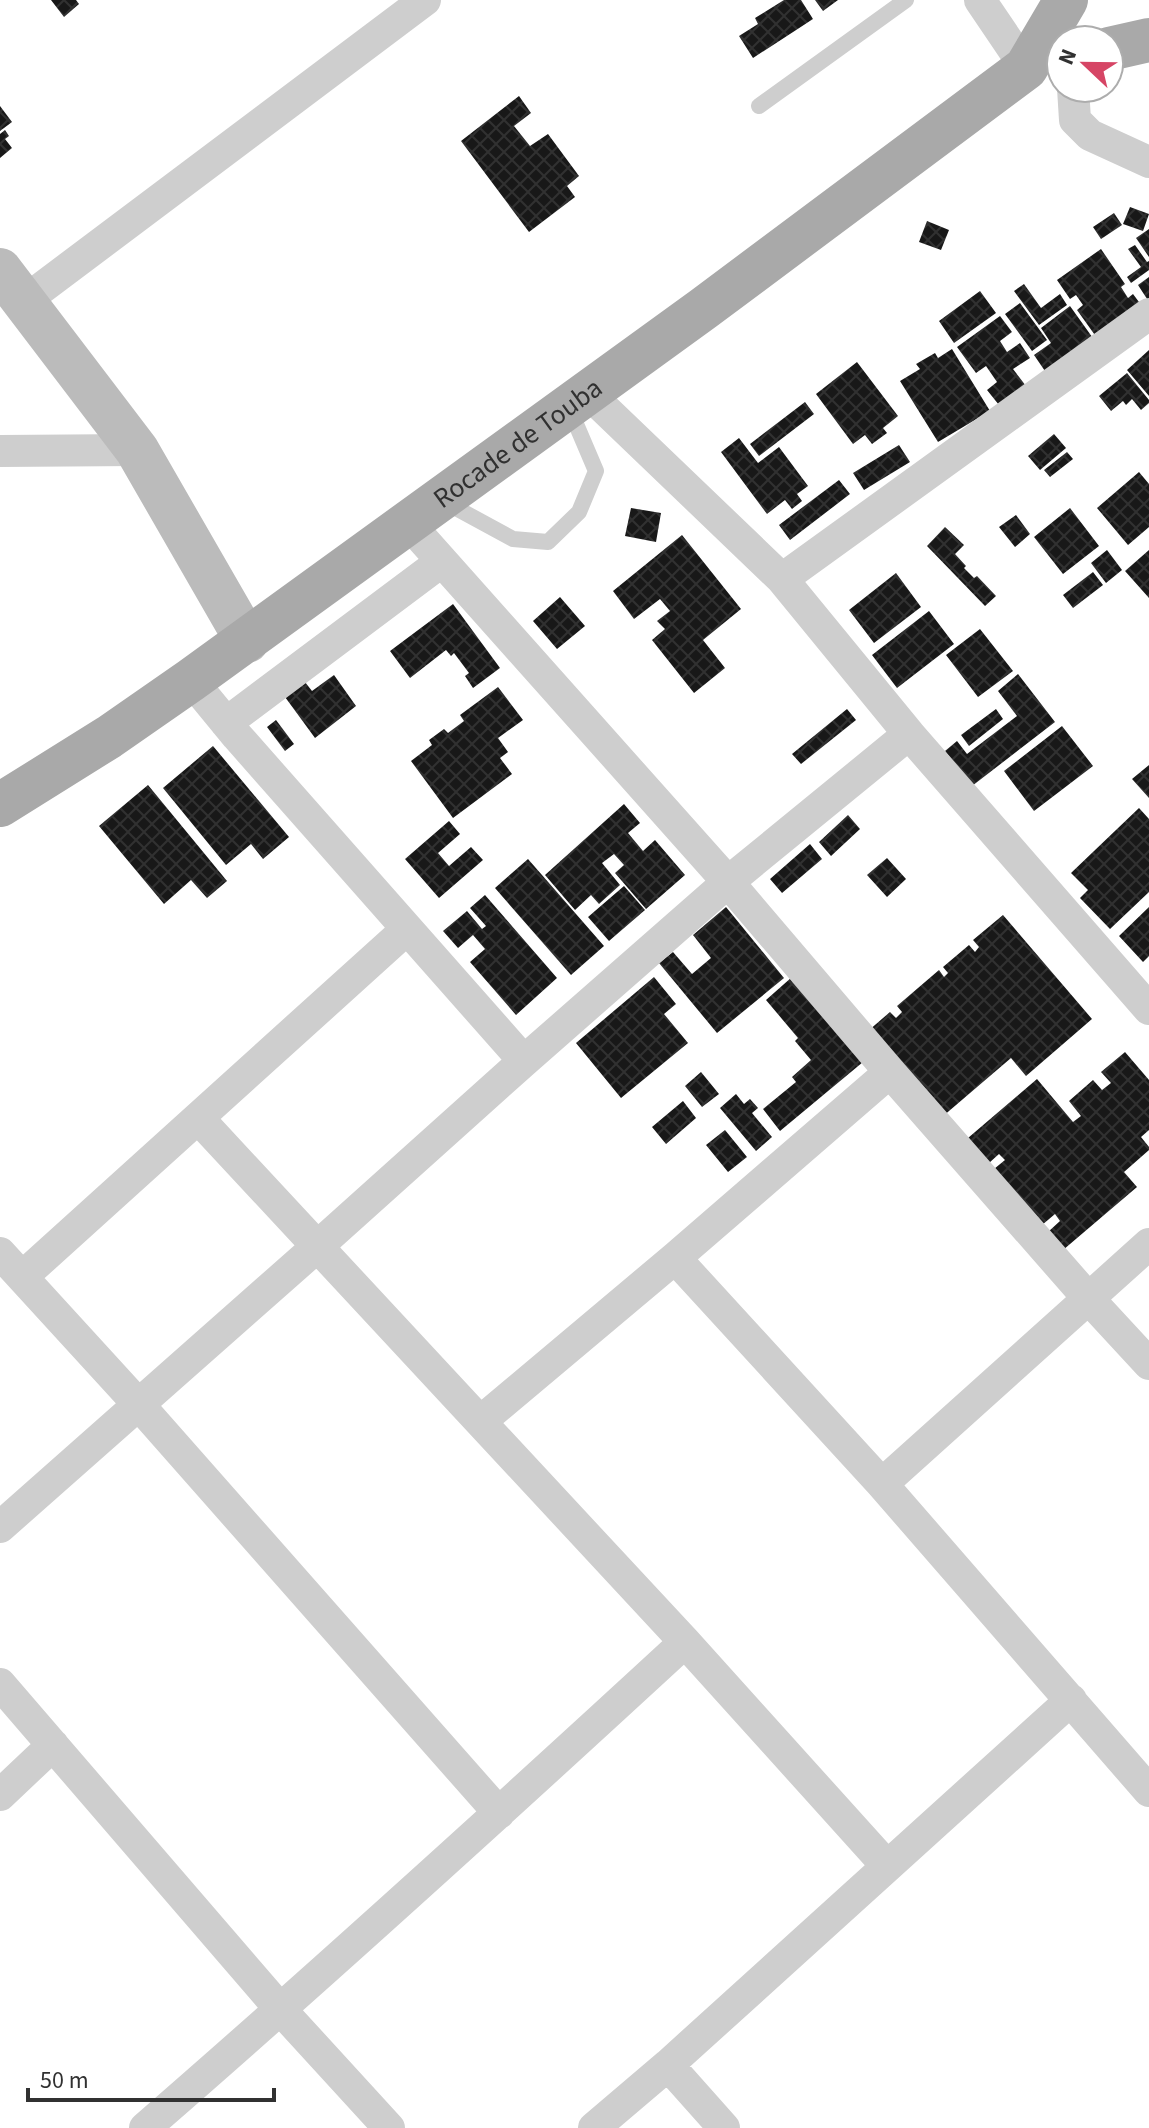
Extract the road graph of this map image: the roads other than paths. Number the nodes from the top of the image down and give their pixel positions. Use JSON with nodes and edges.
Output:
{"nodes":[{"id":1,"x":425,"y":0,"type":"edge"},
{"id":2,"x":906,"y":0,"type":"edge"},
{"id":3,"x":980,"y":0,"type":"edge"},
{"id":4,"x":1066,"y":0,"type":"edge"},
{"id":5,"x":1149,"y":40,"type":"edge"},
{"id":6,"x":1125,"y":45,"type":"edge"},
{"id":7,"x":1043,"y":64,"type":"edge"},
{"id":8,"x":1074,"y":104,"type":"edge"},
{"id":9,"x":759,"y":106,"type":"dead end"},
{"id":10,"x":1149,"y":162,"type":"edge"},
{"id":11,"x":12,"y":286,"type":"edge"},
{"id":12,"x":1149,"y":314,"type":"edge"},
{"id":13,"x":578,"y":400,"type":"junction"},
{"id":14,"x":137,"y":450,"type":"junction"},
{"id":15,"x":0,"y":451,"type":"edge"},
{"id":16,"x":425,"y":512,"type":"junction"},
{"id":17,"x":441,"y":562,"type":"junction"},
{"id":18,"x":782,"y":579,"type":"junction"},
{"id":19,"x":247,"y":641,"type":"junction"},
{"id":20,"x":191,"y":680,"type":"junction"},
{"id":21,"x":226,"y":723,"type":"junction"},
{"id":22,"x":909,"y":734,"type":"junction"},
{"id":23,"x":0,"y":805,"type":"edge"},
{"id":24,"x":728,"y":882,"type":"junction"},
{"id":25,"x":407,"y":929,"type":"junction"},
{"id":26,"x":1149,"y":1009,"type":"edge"},
{"id":27,"x":524,"y":1061,"type":"junction"},
{"id":28,"x":890,"y":1072,"type":"junction"},
{"id":29,"x":198,"y":1118,"type":"junction"},
{"id":30,"x":1149,"y":1244,"type":"edge"},
{"id":31,"x":319,"y":1245,"type":"junction"},
{"id":32,"x":0,"y":1253,"type":"edge"},
{"id":33,"x":675,"y":1258,"type":"junction"},
{"id":34,"x":22,"y":1277,"type":"junction"},
{"id":35,"x":1088,"y":1298,"type":"junction"},
{"id":36,"x":1149,"y":1364,"type":"edge"},
{"id":37,"x":139,"y":1405,"type":"junction"},
{"id":38,"x":481,"y":1421,"type":"junction"},
{"id":39,"x":882,"y":1484,"type":"junction"},
{"id":40,"x":0,"y":1527,"type":"edge"},
{"id":41,"x":685,"y":1642,"type":"junction"},
{"id":42,"x":0,"y":1684,"type":"edge"},
{"id":43,"x":1071,"y":1700,"type":"junction"},
{"id":44,"x":53,"y":1745,"type":"junction"},
{"id":45,"x":1149,"y":1791,"type":"edge"},
{"id":46,"x":0,"y":1795,"type":"edge"},
{"id":47,"x":499,"y":1813,"type":"junction"},
{"id":48,"x":887,"y":1866,"type":"junction"},
{"id":49,"x":281,"y":2010,"type":"junction"},
{"id":50,"x":668,"y":2065,"type":"junction"},
{"id":51,"x":145,"y":2128,"type":"edge"},
{"id":52,"x":389,"y":2128,"type":"edge"},
{"id":53,"x":594,"y":2128,"type":"edge"},
{"id":54,"x":724,"y":2128,"type":"edge"}],
"edges":[{"from":1,"to":11,"type":"street"},
{"from":2,"to":9,"type":"lane"},
{"from":3,"to":7,"type":"street"},
{"from":4,"to":7,"type":"main road","name":"Rocade de Touba"},
{"from":5,"to":6,"type":"main road"},
{"from":7,"to":13,"type":"main road","name":"Rocade de Touba"},
{"from":8,"to":10,"type":"street"},
{"from":11,"to":14,"type":"street"},
{"from":12,"to":18,"type":"street"},
{"from":13,"to":16,"type":"main road","name":"Rocade de Touba"},
{"from":13,"to":16,"type":"lane"},
{"from":13,"to":18,"type":"street"},
{"from":14,"to":15,"type":"street"},
{"from":14,"to":19,"type":"street"},
{"from":16,"to":17,"type":"street"},
{"from":16,"to":19,"type":"main road","name":"Rocade de Touba"},
{"from":17,"to":21,"type":"street"},
{"from":17,"to":24,"type":"street"},
{"from":18,"to":22,"type":"street"},
{"from":19,"to":20,"type":"main road","name":"Rocade de Touba"},
{"from":20,"to":21,"type":"street"},
{"from":20,"to":23,"type":"main road","name":"Rocade de Touba"},
{"from":21,"to":25,"type":"street"},
{"from":22,"to":24,"type":"street"},
{"from":22,"to":26,"type":"street"},
{"from":24,"to":27,"type":"street"},
{"from":24,"to":28,"type":"street"},
{"from":25,"to":27,"type":"street"},
{"from":25,"to":29,"type":"street"},
{"from":27,"to":31,"type":"street"},
{"from":28,"to":33,"type":"street"},
{"from":28,"to":35,"type":"street"},
{"from":29,"to":31,"type":"street"},
{"from":29,"to":34,"type":"street"},
{"from":30,"to":35,"type":"street"},
{"from":31,"to":37,"type":"street"},
{"from":31,"to":38,"type":"street"},
{"from":32,"to":34,"type":"street"},
{"from":33,"to":38,"type":"street"},
{"from":33,"to":39,"type":"street"},
{"from":34,"to":37,"type":"street"},
{"from":35,"to":36,"type":"street"},
{"from":35,"to":39,"type":"street"},
{"from":37,"to":40,"type":"street"},
{"from":37,"to":47,"type":"street"},
{"from":38,"to":41,"type":"street"},
{"from":39,"to":43,"type":"street"},
{"from":41,"to":47,"type":"street"},
{"from":41,"to":48,"type":"street"},
{"from":42,"to":44,"type":"street"},
{"from":43,"to":45,"type":"street"},
{"from":43,"to":48,"type":"street"},
{"from":44,"to":46,"type":"street"},
{"from":44,"to":49,"type":"street"},
{"from":47,"to":49,"type":"street"},
{"from":48,"to":50,"type":"street"},
{"from":49,"to":51,"type":"street"},
{"from":49,"to":52,"type":"street"},
{"from":50,"to":53,"type":"street"},
{"from":50,"to":54,"type":"street"}]}
